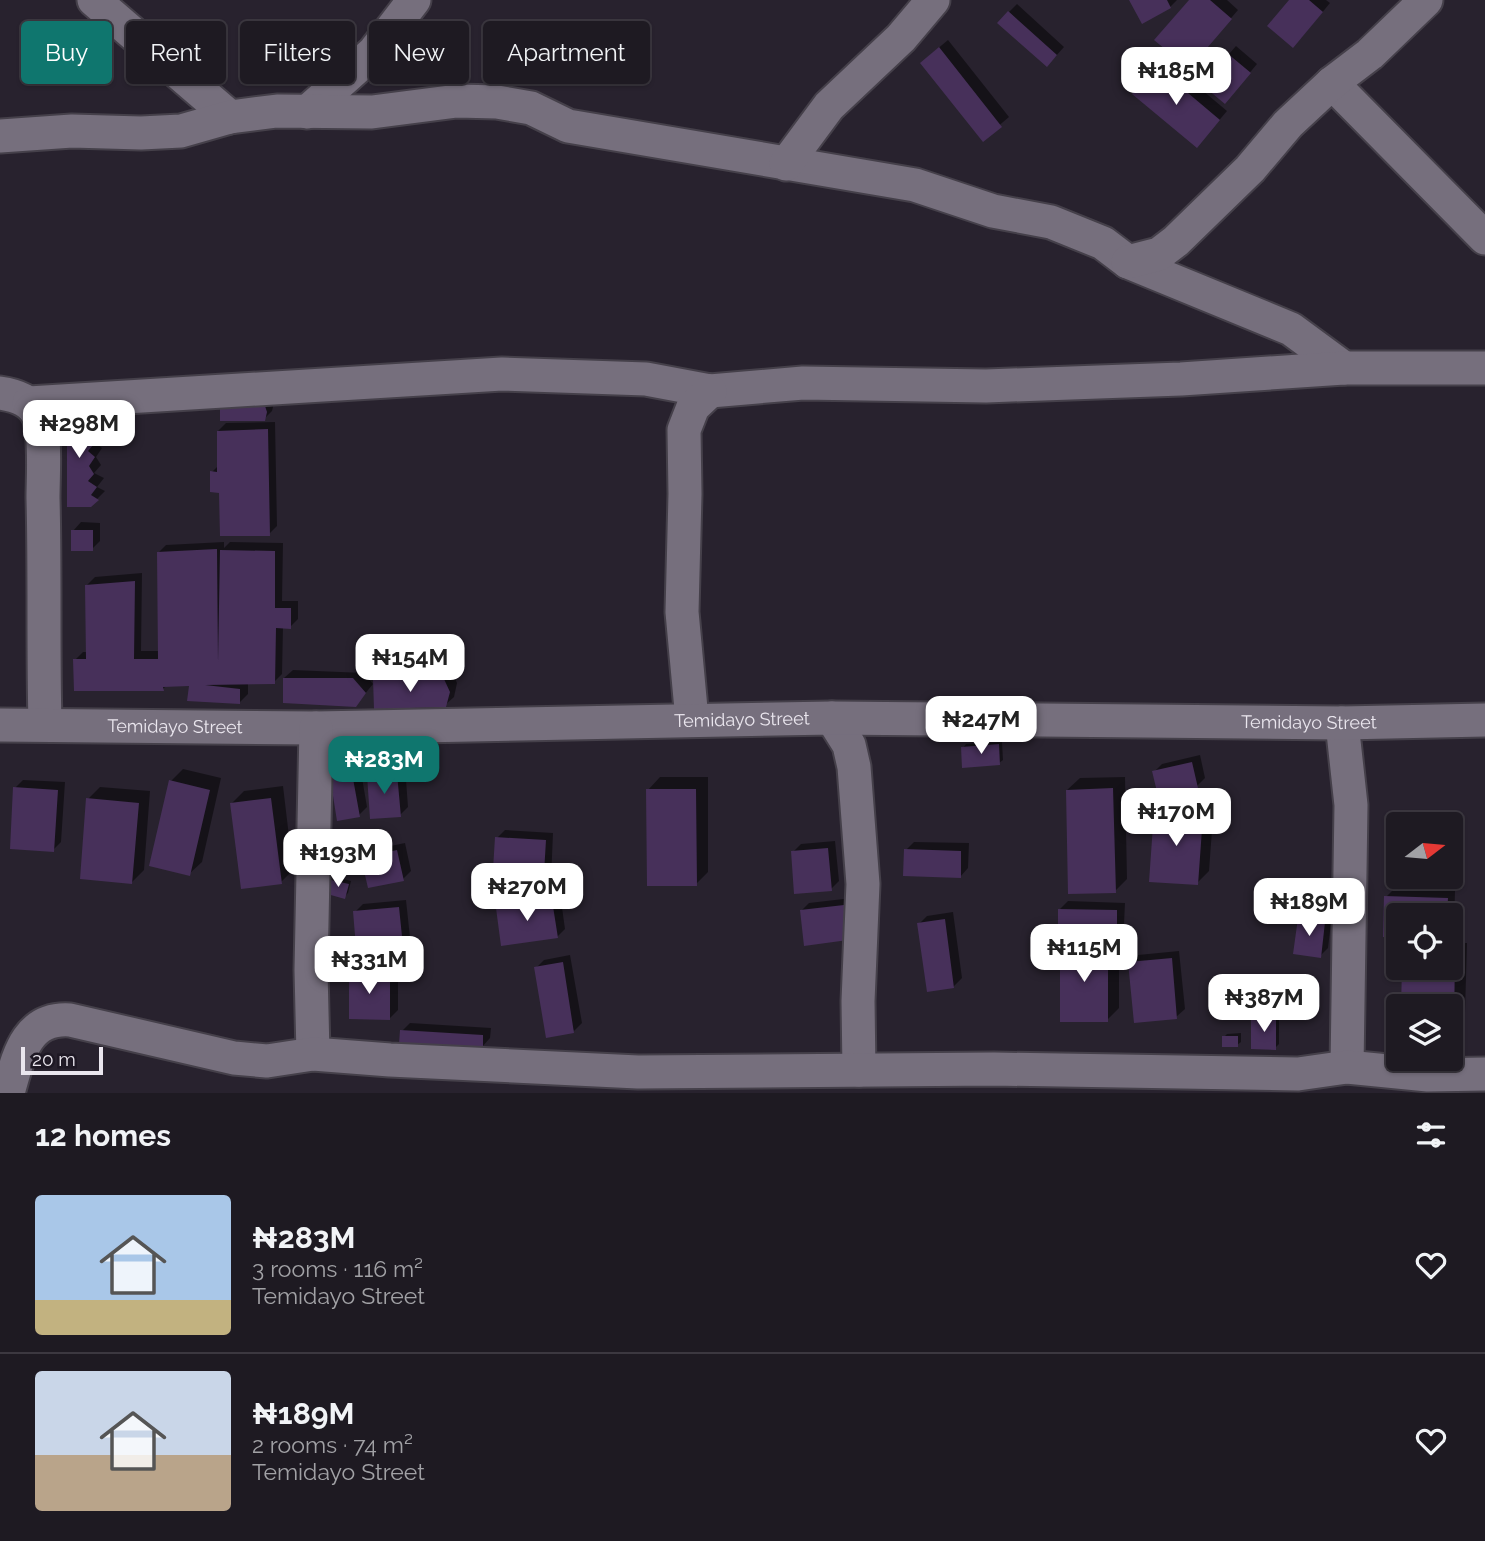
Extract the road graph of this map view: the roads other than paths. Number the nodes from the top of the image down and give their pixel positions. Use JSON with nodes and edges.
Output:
{"nodes":[{"id":1,"x":94,"y":0,"type":"edge"},
{"id":2,"x":414,"y":0,"type":"edge"},
{"id":3,"x":933,"y":0,"type":"edge"},
{"id":4,"x":1426,"y":0,"type":"edge"},
{"id":5,"x":1332,"y":83,"type":"junction"},
{"id":6,"x":307,"y":112,"type":"junction"},
{"id":7,"x":230,"y":117,"type":"junction"},
{"id":8,"x":0,"y":136,"type":"edge"},
{"id":9,"x":786,"y":164,"type":"junction"},
{"id":10,"x":1485,"y":238,"type":"edge"},
{"id":11,"x":1128,"y":261,"type":"junction"},
{"id":12,"x":1345,"y":368,"type":"junction"},
{"id":13,"x":1485,"y":368,"type":"edge"},
{"id":14,"x":710,"y":391,"type":"junction"},
{"id":15,"x":15,"y":398,"type":"edge"},
{"id":16,"x":832,"y":718,"type":"junction"},
{"id":17,"x":692,"y":720,"type":"junction"},
{"id":18,"x":1485,"y":720,"type":"edge"},
{"id":19,"x":1342,"y":723,"type":"junction"},
{"id":20,"x":45,"y":724,"type":"junction"},
{"id":21,"x":0,"y":725,"type":"edge"},
{"id":22,"x":316,"y":728,"type":"junction"},
{"id":23,"x":313,"y":1054,"type":"junction"},
{"id":24,"x":1348,"y":1067,"type":"junction"},
{"id":25,"x":859,"y":1070,"type":"junction"},
{"id":26,"x":913,"y":1070,"type":"junction"},
{"id":27,"x":1485,"y":1074,"type":"edge"},
{"id":28,"x":985,"y":1081,"type":"edge"},
{"id":29,"x":637,"y":1082,"type":"edge"},
{"id":30,"x":1434,"y":1084,"type":"edge"},
{"id":31,"x":8,"y":1093,"type":"edge"},
{"id":32,"x":945,"y":1093,"type":"edge"}],
"edges":[{"from":1,"to":7,"type":"street"},
{"from":2,"to":6,"type":"street"},
{"from":3,"to":9,"type":"street"},
{"from":4,"to":5,"type":"street"},
{"from":5,"to":10,"type":"street"},
{"from":5,"to":11,"type":"street"},
{"from":6,"to":7,"type":"street"},
{"from":6,"to":9,"type":"street"},
{"from":7,"to":8,"type":"street"},
{"from":9,"to":11,"type":"street"},
{"from":11,"to":12,"type":"street"},
{"from":12,"to":13,"type":"street"},
{"from":12,"to":14,"type":"street"},
{"from":14,"to":15,"type":"street"},
{"from":14,"to":17,"type":"street"},
{"from":15,"to":20,"type":"street"},
{"from":16,"to":17,"type":"street","name":"Temidayo Street"},
{"from":16,"to":19,"type":"street","name":"Temidayo Street"},
{"from":16,"to":25,"type":"street"},
{"from":17,"to":22,"type":"street","name":"Temidayo Street"},
{"from":18,"to":19,"type":"street","name":"Temidayo Street"},
{"from":19,"to":24,"type":"street"},
{"from":20,"to":21,"type":"street","name":"Temidayo Street"},
{"from":20,"to":22,"type":"street","name":"Temidayo Street"},
{"from":22,"to":23,"type":"street"},
{"from":23,"to":29,"type":"street"},
{"from":23,"to":31,"type":"street"},
{"from":24,"to":28,"type":"street"},
{"from":24,"to":30,"type":"street"},
{"from":25,"to":26,"type":"street"},
{"from":25,"to":29,"type":"street"},
{"from":26,"to":28,"type":"street"},
{"from":26,"to":32,"type":"street"},
{"from":27,"to":30,"type":"street"}]}
